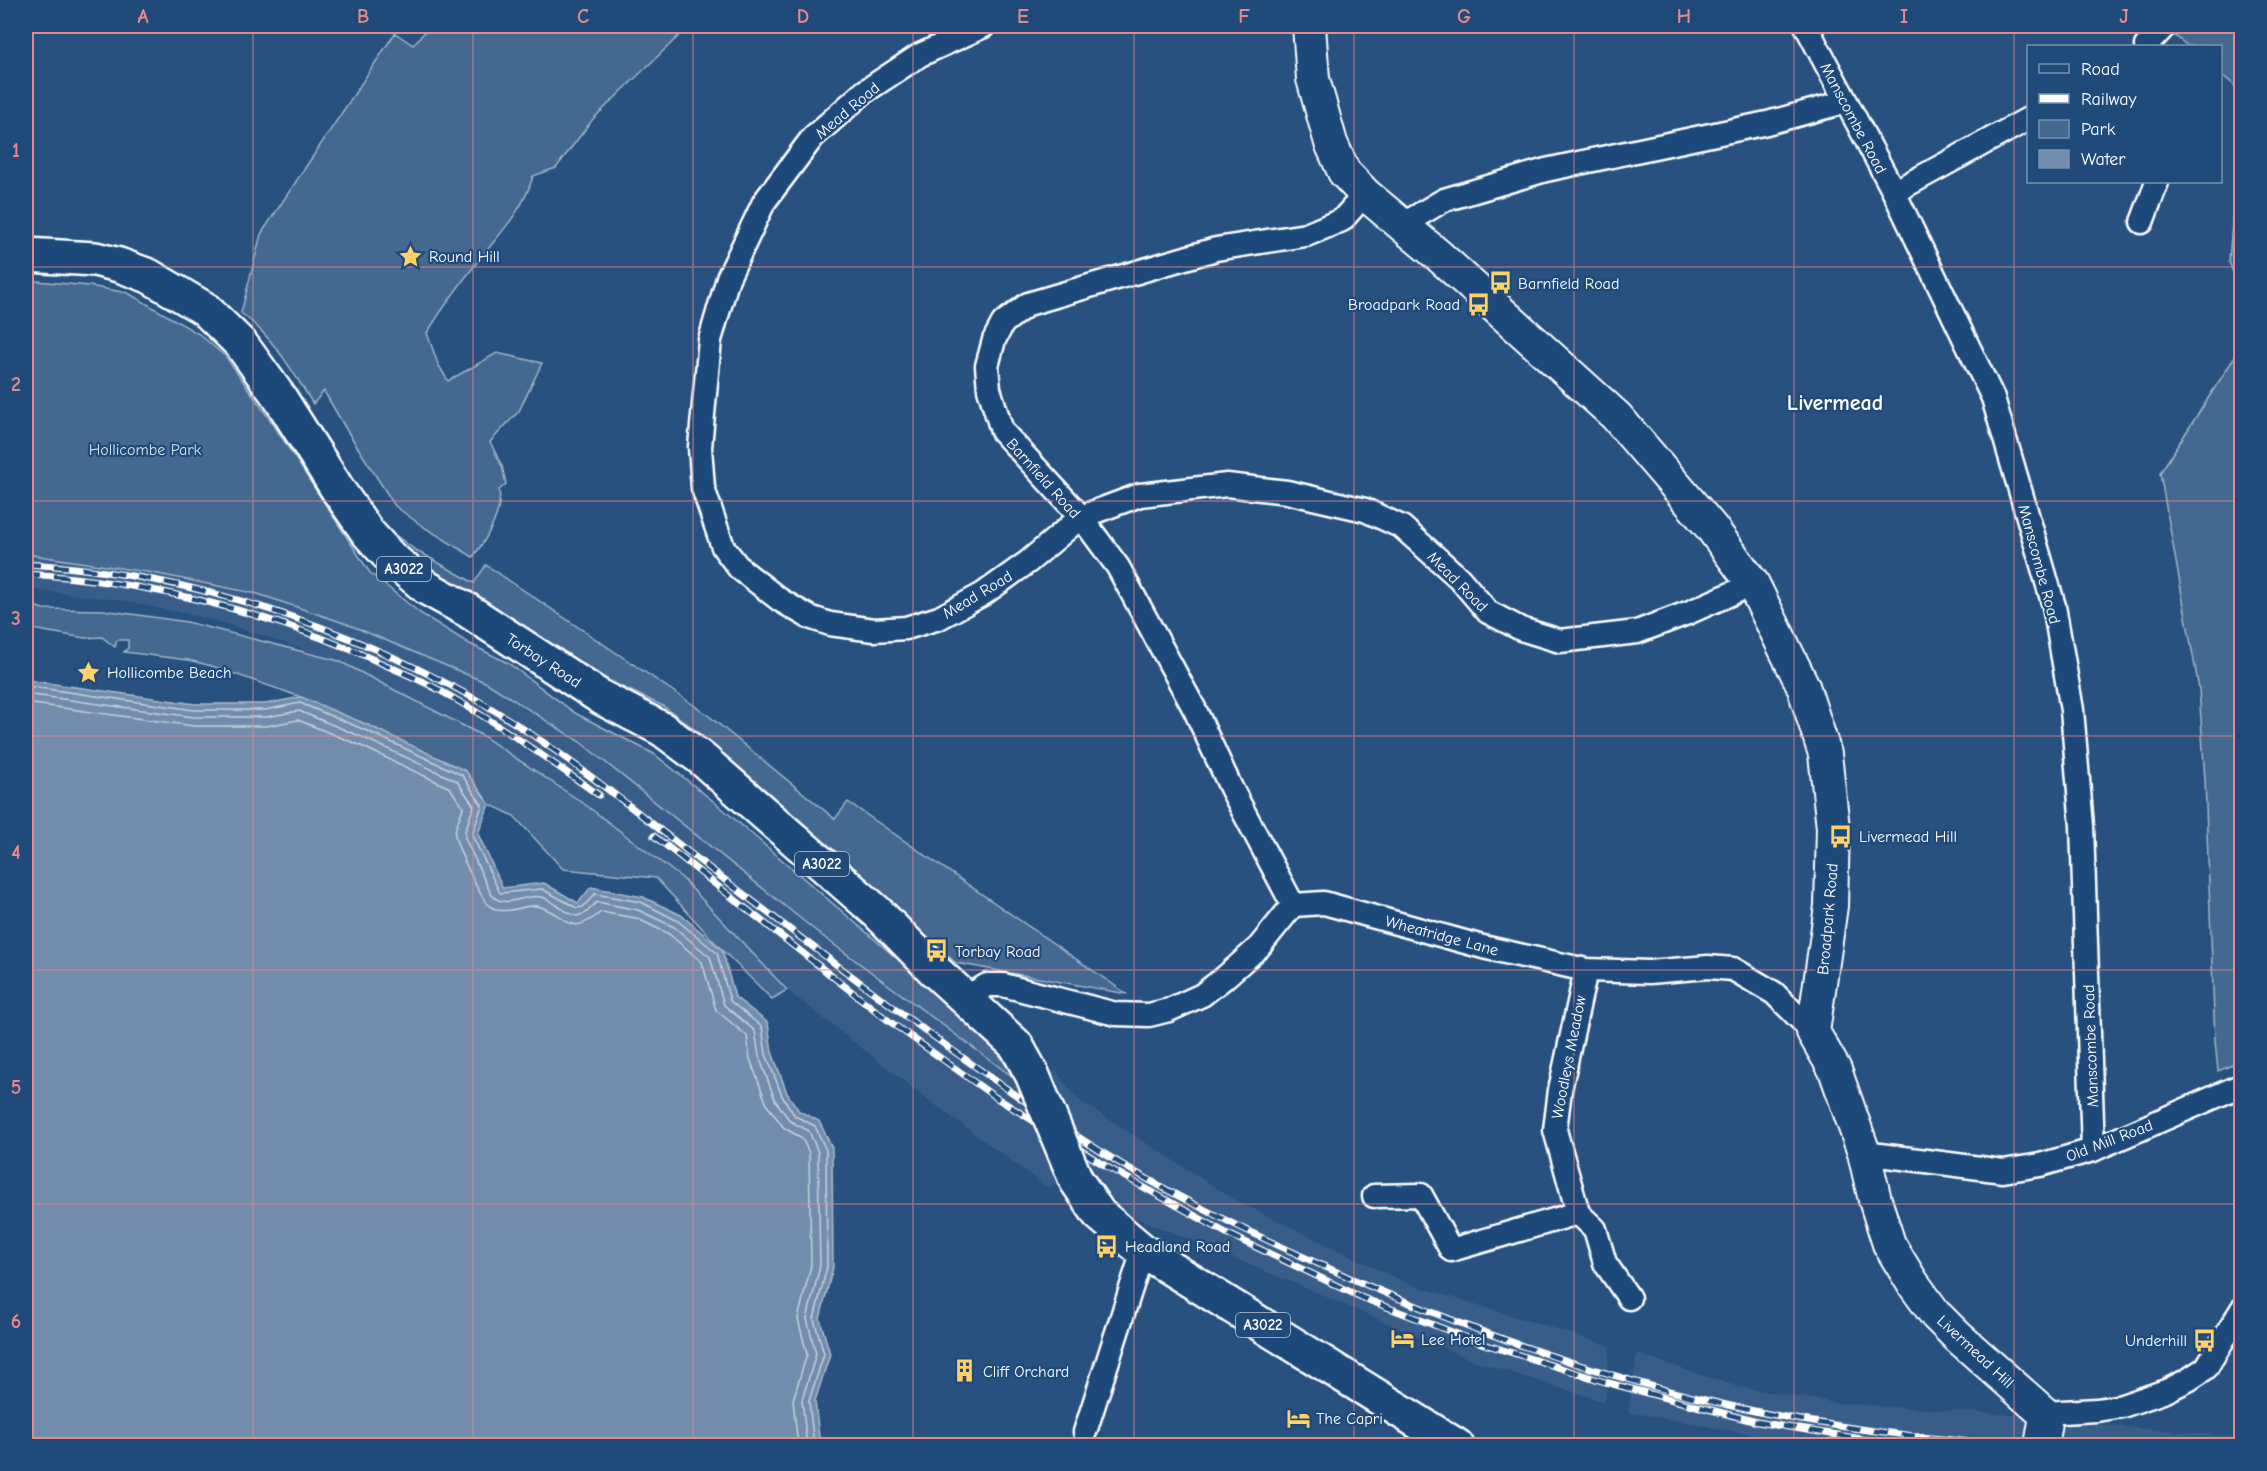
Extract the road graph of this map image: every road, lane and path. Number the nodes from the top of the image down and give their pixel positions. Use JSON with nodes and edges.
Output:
{"nodes":[{"id":1,"x":984,"y":26,"type":"edge"},
{"id":2,"x":1309,"y":26,"type":"edge"},
{"id":3,"x":1806,"y":26,"type":"edge"},
{"id":4,"x":2165,"y":26,"type":"edge"},
{"id":5,"x":2147,"y":45,"type":"edge"},
{"id":6,"x":1845,"y":102,"type":"junction"},
{"id":7,"x":2027,"y":120,"type":"edge"},
{"id":8,"x":2157,"y":183,"type":"edge"},
{"id":9,"x":1894,"y":192,"type":"junction"},
{"id":10,"x":1365,"y":194,"type":"junction"},
{"id":11,"x":2142,"y":222,"type":"dead end"},
{"id":12,"x":1402,"y":225,"type":"junction"},
{"id":13,"x":26,"y":255,"type":"edge"},
{"id":14,"x":1081,"y":517,"type":"junction"},
{"id":15,"x":1753,"y":584,"type":"junction"},
{"id":16,"x":1293,"y":904,"type":"junction"},
{"id":17,"x":1586,"y":970,"type":"junction"},
{"id":18,"x":965,"y":998,"type":"junction"},
{"id":19,"x":1813,"y":1032,"type":"junction"},
{"id":20,"x":2241,"y":1085,"type":"edge"},
{"id":21,"x":2093,"y":1150,"type":"junction"},
{"id":22,"x":1864,"y":1153,"type":"junction"},
{"id":23,"x":1374,"y":1196,"type":"dead end"},
{"id":24,"x":1578,"y":1213,"type":"junction"},
{"id":25,"x":1143,"y":1251,"type":"junction"},
{"id":26,"x":1629,"y":1298,"type":"dead end"},
{"id":27,"x":2241,"y":1309,"type":"edge"},
{"id":28,"x":2043,"y":1430,"type":"edge"},
{"id":29,"x":1085,"y":1432,"type":"dead end"},
{"id":30,"x":1456,"y":1446,"type":"edge"}],
"edges":[{"from":1,"to":14,"type":"street","name":"Mead Road"},
{"from":2,"to":10,"type":"street","name":"Broadpark Road"},
{"from":3,"to":6,"type":"street","name":"Manscombe Road"},
{"from":4,"to":5,"type":"street"},
{"from":6,"to":9,"type":"street","name":"Manscombe Road"},
{"from":6,"to":12,"type":"street"},
{"from":7,"to":9,"type":"street"},
{"from":8,"to":11,"type":"street"},
{"from":9,"to":21,"type":"street","name":"Manscombe Road"},
{"from":10,"to":12,"type":"street","name":"Broadpark Road"},
{"from":10,"to":14,"type":"street","name":"Barnfield Road"},
{"from":12,"to":15,"type":"street","name":"Broadpark Road"},
{"from":13,"to":18,"type":"main road","name":"Torbay Road","number":"A3022"},
{"from":14,"to":15,"type":"street","name":"Mead Road"},
{"from":14,"to":16,"type":"street","name":"Barnfield Road"},
{"from":15,"to":19,"type":"street","name":"Broadpark Road"},
{"from":16,"to":17,"type":"street","name":"Wheatridge Lane"},
{"from":16,"to":18,"type":"street"},
{"from":17,"to":19,"type":"street","name":"Wheatridge Lane"},
{"from":17,"to":24,"type":"street","name":"Woodleys Meadow"},
{"from":18,"to":25,"type":"main road","name":"Torbay Road","number":"A3022","bridge":true},
{"from":19,"to":22,"type":"street","name":"Wheatridge Lane"},
{"from":20,"to":21,"type":"street","name":"Old Mill Road"},
{"from":21,"to":22,"type":"street","name":"Old Mill Road"},
{"from":22,"to":28,"type":"street","name":"Livermead Hill"},
{"from":23,"to":24,"type":"street"},
{"from":24,"to":26,"type":"street","name":"Woodleys Meadow"},
{"from":25,"to":29,"type":"street"},
{"from":25,"to":30,"type":"main road","name":"Torbay Road","number":"A3022"},
{"from":27,"to":28,"type":"street"}]}
